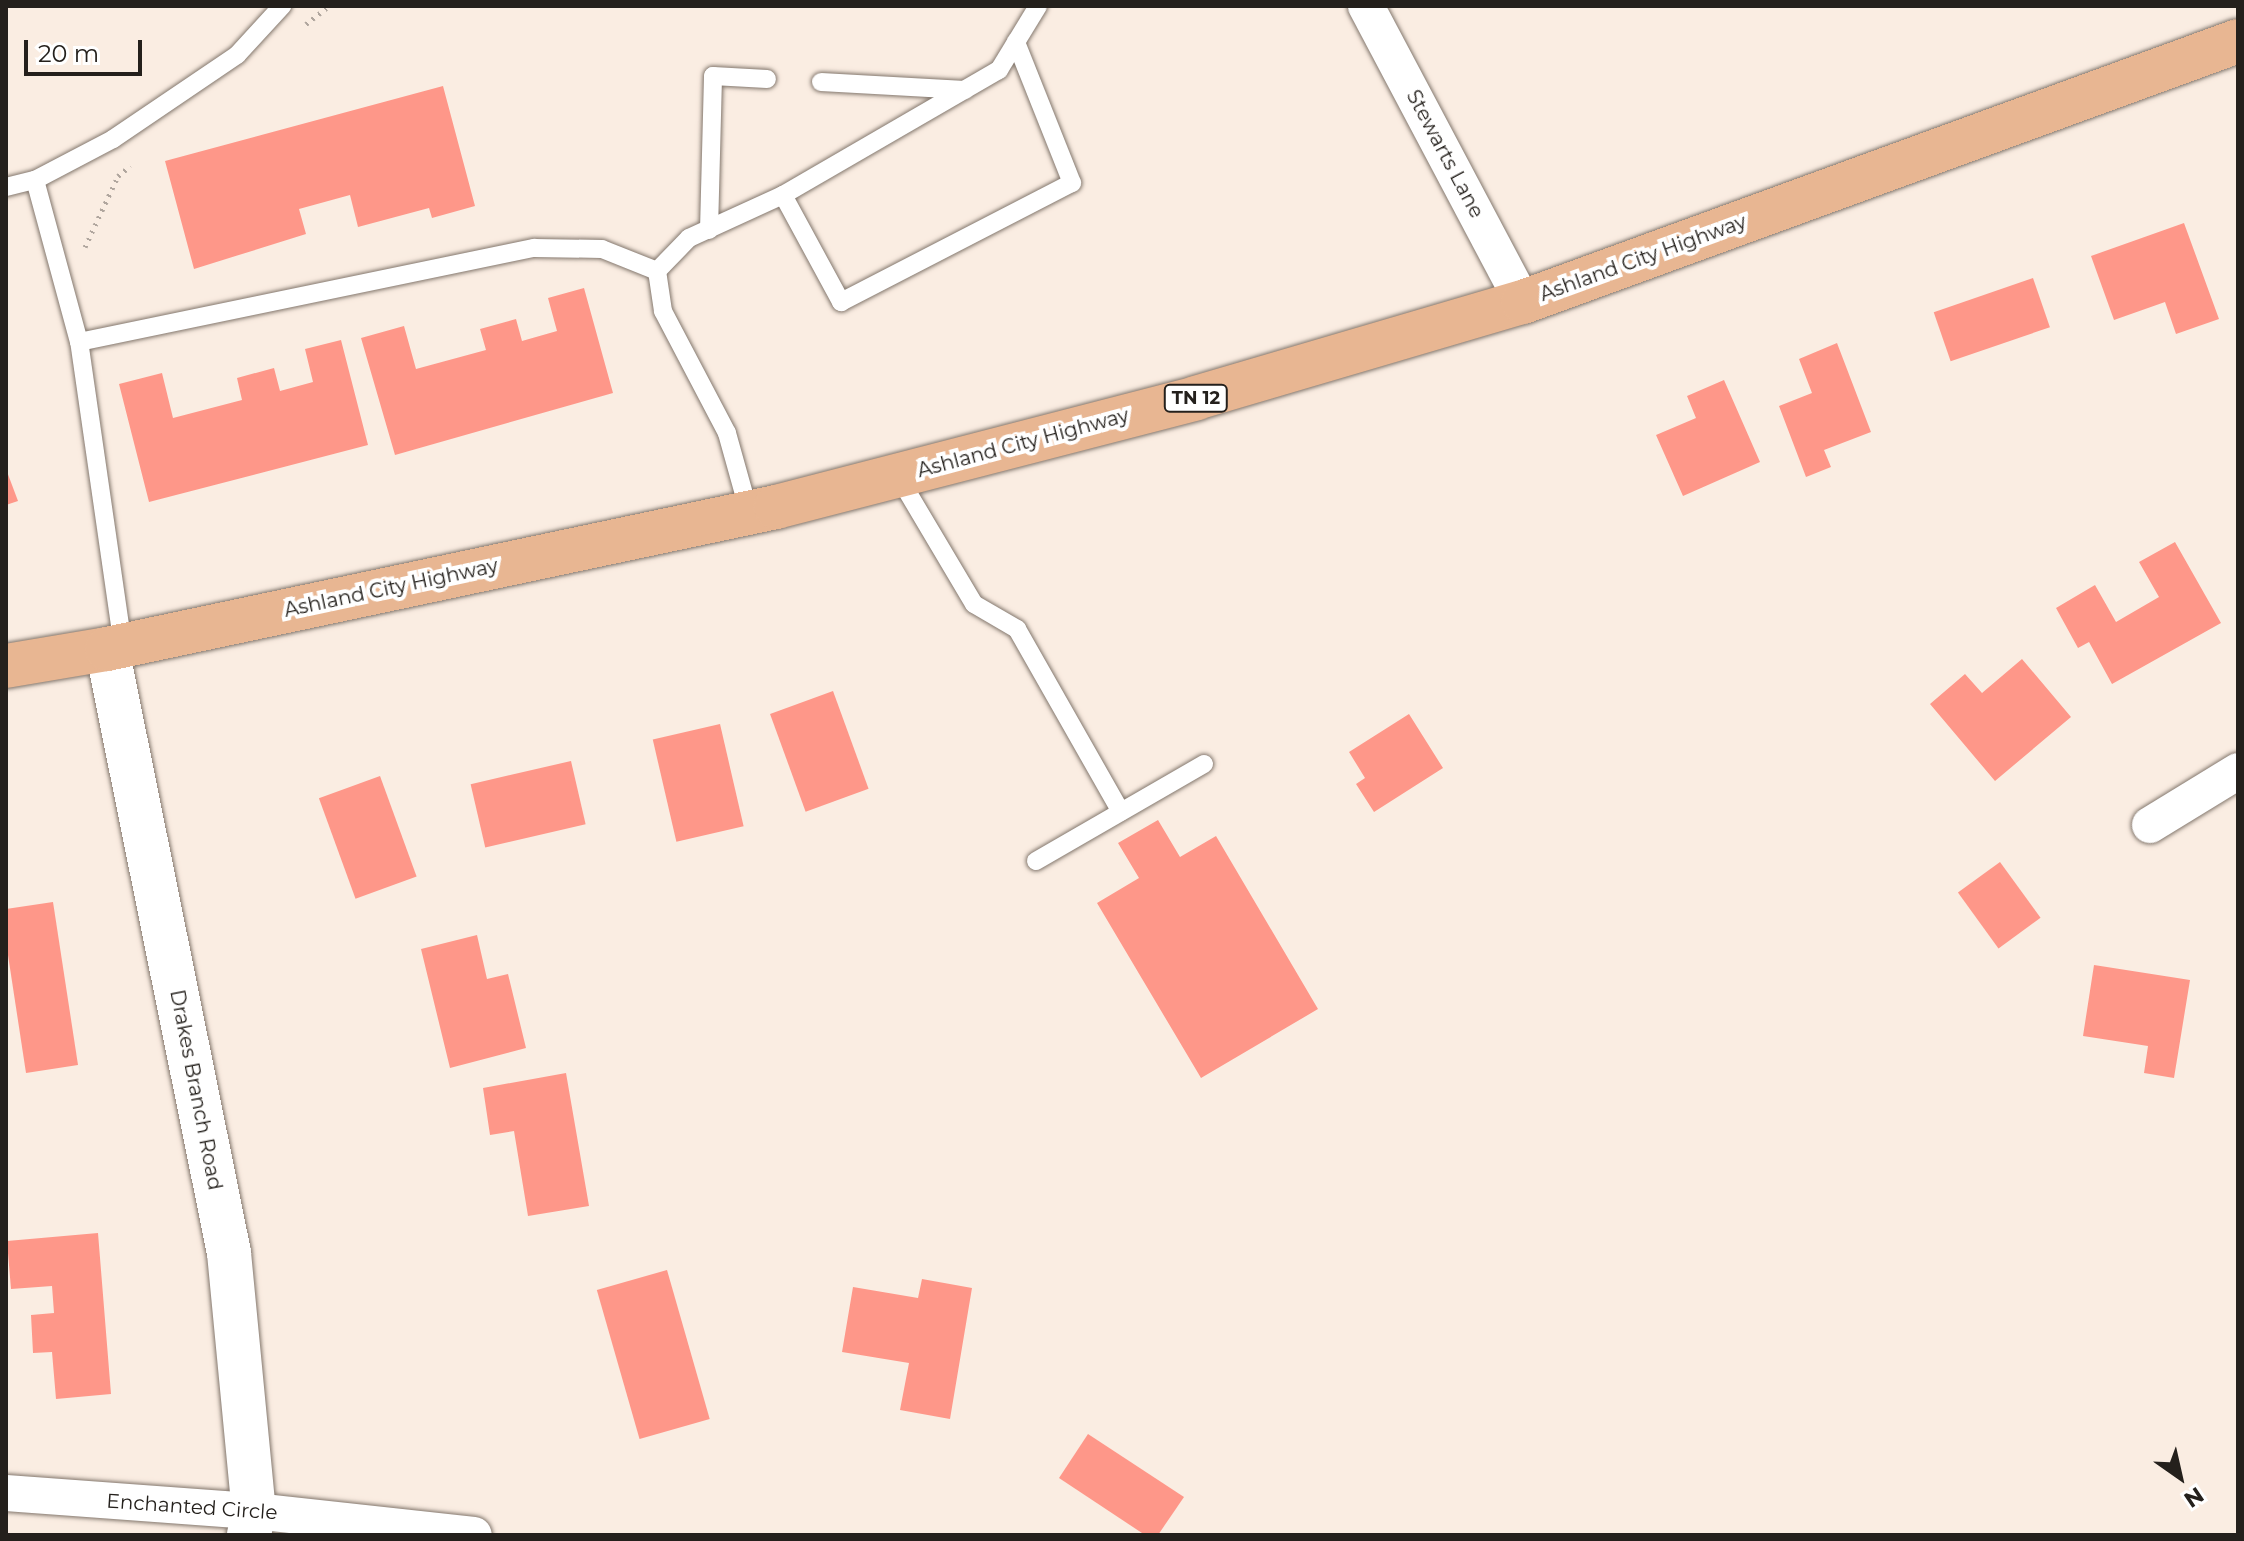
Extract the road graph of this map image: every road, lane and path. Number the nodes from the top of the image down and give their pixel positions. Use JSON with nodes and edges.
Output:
{"nodes":[{"id":1,"x":282,"y":6,"type":"edge"},
{"id":2,"x":329,"y":6,"type":"edge"},
{"id":3,"x":1038,"y":6,"type":"edge"},
{"id":4,"x":1366,"y":6,"type":"edge"},
{"id":5,"x":304,"y":26,"type":"dead end"},
{"id":6,"x":2238,"y":41,"type":"edge"},
{"id":7,"x":1016,"y":42,"type":"junction"},
{"id":8,"x":767,"y":79,"type":"dead end"},
{"id":9,"x":821,"y":82,"type":"dead end"},
{"id":10,"x":965,"y":90,"type":"junction"},
{"id":11,"x":142,"y":156,"type":"dead end"},
{"id":12,"x":35,"y":180,"type":"junction"},
{"id":13,"x":6,"y":187,"type":"edge"},
{"id":14,"x":783,"y":195,"type":"junction"},
{"id":15,"x":709,"y":230,"type":"junction"},
{"id":16,"x":80,"y":259,"type":"dead end"},
{"id":17,"x":657,"y":271,"type":"junction"},
{"id":18,"x":1523,"y":302,"type":"junction"},
{"id":19,"x":79,"y":342,"type":"junction"},
{"id":20,"x":897,"y":475,"type":"junction"},
{"id":21,"x":749,"y":512,"type":"junction"},
{"id":22,"x":115,"y":647,"type":"junction"},
{"id":23,"x":6,"y":666,"type":"edge"},
{"id":24,"x":1204,"y":764,"type":"dead end"},
{"id":25,"x":2238,"y":771,"type":"edge"},
{"id":26,"x":1121,"y":812,"type":"junction"},
{"id":27,"x":2150,"y":825,"type":"dead end"},
{"id":28,"x":1036,"y":861,"type":"dead end"},
{"id":29,"x":6,"y":1493,"type":"edge"},
{"id":30,"x":252,"y":1523,"type":"edge"},
{"id":31,"x":474,"y":1535,"type":"edge"}],
"edges":[{"from":1,"to":12,"type":"lane"},
{"from":2,"to":5,"type":"path"},
{"from":3,"to":7,"type":"lane"},
{"from":4,"to":18,"type":"street","name":"Stewarts Lane"},
{"from":6,"to":18,"type":"main road","name":"Ashland City Highway","number":"TN 12"},
{"from":7,"to":10,"type":"lane"},
{"from":7,"to":14,"type":"lane"},
{"from":8,"to":15,"type":"lane"},
{"from":9,"to":10,"type":"lane"},
{"from":10,"to":14,"type":"lane"},
{"from":11,"to":16,"type":"path"},
{"from":12,"to":13,"type":"lane"},
{"from":12,"to":19,"type":"lane"},
{"from":14,"to":15,"type":"lane"},
{"from":15,"to":17,"type":"lane"},
{"from":17,"to":19,"type":"lane"},
{"from":17,"to":21,"type":"lane"},
{"from":18,"to":20,"type":"main road","name":"Ashland City Highway","number":"TN 12"},
{"from":19,"to":22,"type":"lane"},
{"from":20,"to":21,"type":"main road","name":"Ashland City Highway","number":"TN 12"},
{"from":20,"to":26,"type":"lane"},
{"from":21,"to":22,"type":"main road","name":"Ashland City Highway","number":"TN 12"},
{"from":22,"to":23,"type":"main road","name":"Ashland City Highway","number":"TN 12"},
{"from":22,"to":30,"type":"street","name":"Drakes Branch Road"},
{"from":24,"to":26,"type":"lane"},
{"from":25,"to":27,"type":"street"},
{"from":26,"to":28,"type":"lane"},
{"from":29,"to":30,"type":"street","name":"Enchanted Circle"},
{"from":30,"to":31,"type":"street","name":"Enchanted Circle"}]}
